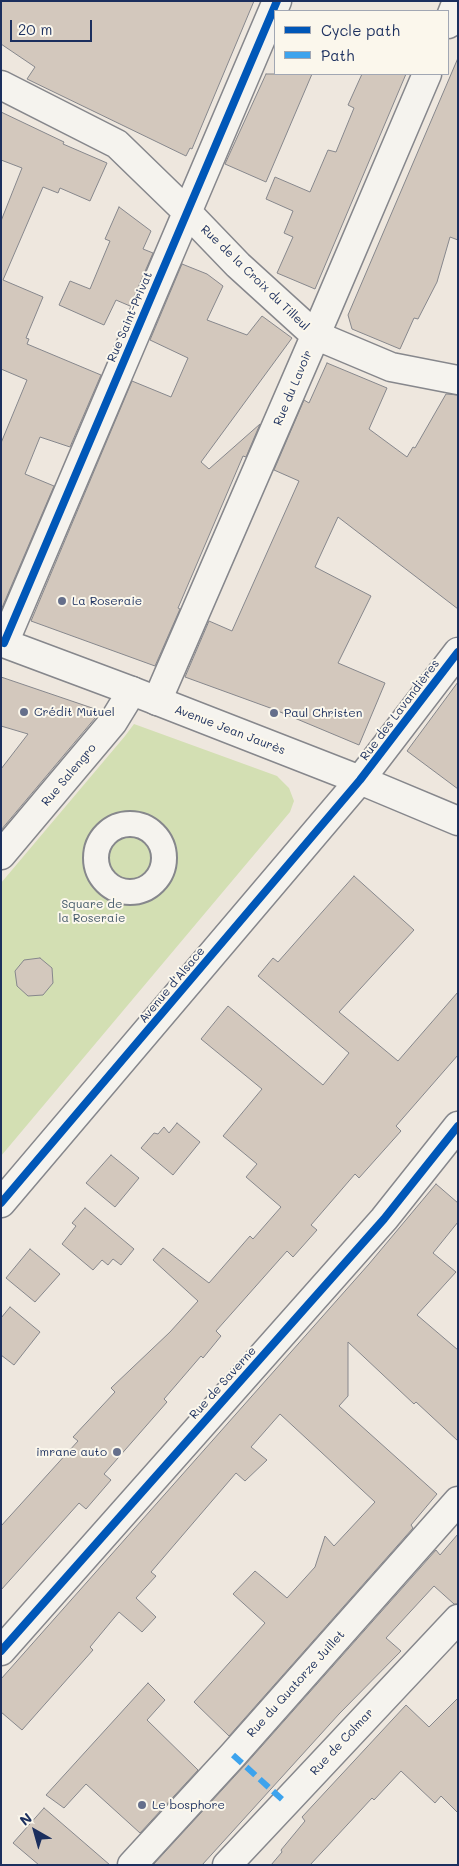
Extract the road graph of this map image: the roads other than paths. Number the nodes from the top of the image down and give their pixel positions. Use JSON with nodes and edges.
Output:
{"nodes":[{"id":1,"x":277,"y":1,"type":"edge"},
{"id":2,"x":457,"y":1,"type":"edge"},
{"id":3,"x":449,"y":21,"type":"edge"},
{"id":4,"x":427,"y":75,"type":"edge"},
{"id":5,"x":1,"y":84,"type":"edge"},
{"id":6,"x":186,"y":211,"type":"junction"},
{"id":7,"x":315,"y":335,"type":"junction"},
{"id":8,"x":458,"y":380,"type":"edge"},
{"id":9,"x":3,"y":642,"type":"edge"},
{"id":10,"x":458,"y":652,"type":"edge"},
{"id":11,"x":132,"y":691,"type":"junction"},
{"id":12,"x":157,"y":701,"type":"junction"},
{"id":13,"x":360,"y":780,"type":"junction"},
{"id":14,"x":458,"y":821,"type":"edge"},
{"id":15,"x":1,"y":855,"type":"edge"},
{"id":16,"x":458,"y":1126,"type":"edge"},
{"id":17,"x":1,"y":1203,"type":"edge"},
{"id":18,"x":458,"y":1502,"type":"edge"},
{"id":19,"x":458,"y":1619,"type":"edge"},
{"id":20,"x":1,"y":1651,"type":"edge"},
{"id":21,"x":132,"y":1865,"type":"edge"},
{"id":22,"x":227,"y":1865,"type":"edge"}],
"edges":[{"from":1,"to":6,"type":"street","name":"Rue Saint-Privat"},
{"from":2,"to":3,"type":"street"},
{"from":4,"to":7,"type":"street","name":"Rue du Lavoir"},
{"from":5,"to":6,"type":"street","name":"Rue de la Croix du Tilleul"},
{"from":6,"to":7,"type":"street","name":"Rue de la Croix du Tilleul"},
{"from":6,"to":9,"type":"street","name":"Rue Saint-Privat"},
{"from":7,"to":8,"type":"street","name":"Rue de la Croix du Tilleul"},
{"from":7,"to":12,"type":"street","name":"Rue du Lavoir"},
{"from":9,"to":11,"type":"street","name":"Avenue Jean Jaurès"},
{"from":10,"to":13,"type":"street","name":"Rue des Lavandières"},
{"from":11,"to":12,"type":"street","name":"Avenue Jean Jaurès"},
{"from":11,"to":15,"type":"street","name":"Rue Salengro"},
{"from":12,"to":13,"type":"street","name":"Avenue Jean Jaurès"},
{"from":13,"to":14,"type":"street","name":"Avenue Jean Jaurès"},
{"from":13,"to":17,"type":"street","name":"Avenue d'Alsace"},
{"from":16,"to":20,"type":"street","name":"Rue de Saverne"},
{"from":18,"to":21,"type":"street","name":"Rue du Quatorze Juillet"},
{"from":19,"to":22,"type":"street","name":"Rue de Colmar"}]}
